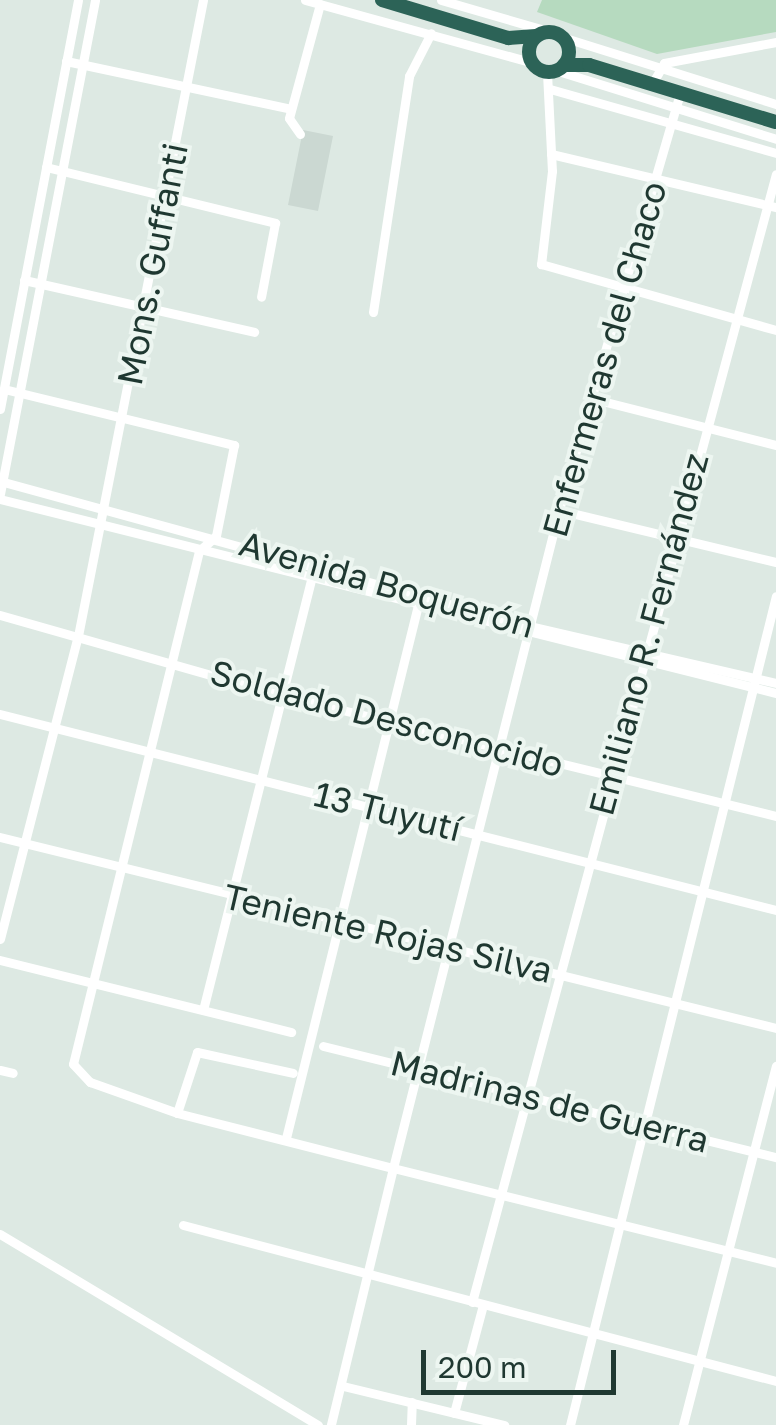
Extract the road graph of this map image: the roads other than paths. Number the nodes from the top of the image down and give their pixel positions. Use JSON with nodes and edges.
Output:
{"nodes":[{"id":1,"x":78,"y":0,"type":"edge"},
{"id":2,"x":95,"y":0,"type":"edge"},
{"id":3,"x":203,"y":0,"type":"edge"},
{"id":4,"x":305,"y":0,"type":"edge"},
{"id":5,"x":380,"y":0,"type":"edge"},
{"id":6,"x":440,"y":0,"type":"edge"},
{"id":7,"x":320,"y":4,"type":"junction"},
{"id":8,"x":375,"y":17,"type":"junction"},
{"id":9,"x":431,"y":33,"type":"junction"},
{"id":10,"x":554,"y":37,"type":"junction"},
{"id":11,"x":508,"y":38,"type":"junction"},
{"id":12,"x":776,"y":42,"type":"edge"},
{"id":13,"x":530,"y":60,"type":"junction"},
{"id":14,"x":66,"y":61,"type":"junction"},
{"id":15,"x":84,"y":65,"type":"junction"},
{"id":16,"x":589,"y":65,"type":"junction"},
{"id":17,"x":661,"y":69,"type":"junction"},
{"id":18,"x":557,"y":70,"type":"junction"},
{"id":19,"x":652,"y":84,"type":"junction"},
{"id":20,"x":186,"y":86,"type":"junction"},
{"id":21,"x":550,"y":89,"type":"junction"},
{"id":22,"x":680,"y":92,"type":"junction"},
{"id":23,"x":776,"y":104,"type":"edge"},
{"id":24,"x":291,"y":109,"type":"junction"},
{"id":25,"x":674,"y":115,"type":"junction"},
{"id":26,"x":776,"y":122,"type":"edge"},
{"id":27,"x":300,"y":134,"type":"dead end"},
{"id":28,"x":776,"y":139,"type":"edge"},
{"id":29,"x":776,"y":153,"type":"edge"},
{"id":30,"x":550,"y":154,"type":"junction"},
{"id":31,"x":46,"y":167,"type":"junction"},
{"id":32,"x":64,"y":172,"type":"junction"},
{"id":33,"x":776,"y":174,"type":"edge"},
{"id":34,"x":656,"y":178,"type":"junction"},
{"id":35,"x":165,"y":198,"type":"junction"},
{"id":36,"x":771,"y":206,"type":"edge"},
{"id":37,"x":24,"y":280,"type":"junction"},
{"id":38,"x":43,"y":284,"type":"junction"},
{"id":39,"x":624,"y":293,"type":"junction"},
{"id":40,"x":261,"y":297,"type":"dead end"},
{"id":41,"x":143,"y":309,"type":"junction"},
{"id":42,"x":373,"y":312,"type":"dead end"},
{"id":43,"x":734,"y":320,"type":"junction"},
{"id":44,"x":776,"y":330,"type":"edge"},
{"id":45,"x":254,"y":332,"type":"dead end"},
{"id":46,"x":4,"y":389,"type":"junction"},
{"id":47,"x":22,"y":392,"type":"junction"},
{"id":48,"x":590,"y":398,"type":"junction"},
{"id":49,"x":0,"y":409,"type":"edge"},
{"id":50,"x":122,"y":417,"type":"junction"},
{"id":51,"x":703,"y":428,"type":"junction"},
{"id":52,"x":776,"y":445,"type":"edge"},
{"id":53,"x":2,"y":481,"type":"edge"},
{"id":54,"x":0,"y":497,"type":"edge"},
{"id":55,"x":104,"y":509,"type":"junction"},
{"id":56,"x":559,"y":510,"type":"junction"},
{"id":57,"x":100,"y":528,"type":"junction"},
{"id":58,"x":216,"y":536,"type":"junction"},
{"id":59,"x":672,"y":538,"type":"junction"},
{"id":60,"x":199,"y":551,"type":"junction"},
{"id":61,"x":315,"y":562,"type":"junction"},
{"id":62,"x":776,"y":562,"type":"edge"},
{"id":63,"x":310,"y":579,"type":"junction"},
{"id":64,"x":420,"y":592,"type":"junction"},
{"id":65,"x":776,"y":596,"type":"edge"},
{"id":66,"x":417,"y":607,"type":"junction"},
{"id":67,"x":0,"y":615,"type":"edge"},
{"id":68,"x":528,"y":630,"type":"junction"},
{"id":69,"x":78,"y":636,"type":"junction"},
{"id":70,"x":641,"y":656,"type":"junction"},
{"id":71,"x":172,"y":661,"type":"junction"},
{"id":72,"x":753,"y":683,"type":"junction"},
{"id":73,"x":776,"y":684,"type":"edge"},
{"id":74,"x":776,"y":693,"type":"edge"},
{"id":75,"x":281,"y":695,"type":"junction"},
{"id":76,"x":0,"y":714,"type":"edge"},
{"id":77,"x":391,"y":723,"type":"junction"},
{"id":78,"x":54,"y":728,"type":"junction"},
{"id":79,"x":500,"y":749,"type":"junction"},
{"id":80,"x":150,"y":752,"type":"junction"},
{"id":81,"x":610,"y":776,"type":"junction"},
{"id":82,"x":261,"y":780,"type":"junction"},
{"id":83,"x":728,"y":804,"type":"junction"},
{"id":84,"x":370,"y":808,"type":"junction"},
{"id":85,"x":776,"y":816,"type":"edge"},
{"id":86,"x":479,"y":834,"type":"junction"},
{"id":87,"x":0,"y":837,"type":"edge"},
{"id":88,"x":26,"y":844,"type":"junction"},
{"id":89,"x":589,"y":858,"type":"junction"},
{"id":90,"x":121,"y":868,"type":"junction"},
{"id":91,"x":705,"y":887,"type":"junction"},
{"id":92,"x":230,"y":896,"type":"junction"},
{"id":93,"x":776,"y":910,"type":"edge"},
{"id":94,"x":340,"y":923,"type":"junction"},
{"id":95,"x":0,"y":938,"type":"edge"},
{"id":96,"x":449,"y":948,"type":"junction"},
{"id":97,"x":0,"y":960,"type":"edge"},
{"id":98,"x":562,"y":975,"type":"junction"},
{"id":99,"x":92,"y":982,"type":"junction"},
{"id":100,"x":676,"y":1002,"type":"junction"},
{"id":101,"x":203,"y":1010,"type":"junction"},
{"id":102,"x":776,"y":1028,"type":"edge"},
{"id":103,"x":290,"y":1032,"type":"dead end"},
{"id":104,"x":323,"y":1046,"type":"dead end"},
{"id":105,"x":776,"y":1066,"type":"edge"},
{"id":106,"x":419,"y":1068,"type":"junction"},
{"id":107,"x":0,"y":1070,"type":"edge"},
{"id":108,"x":293,"y":1073,"type":"dead end"},
{"id":109,"x":12,"y":1074,"type":"dead end"},
{"id":110,"x":529,"y":1096,"type":"junction"},
{"id":111,"x":177,"y":1113,"type":"junction"},
{"id":112,"x":647,"y":1125,"type":"junction"},
{"id":113,"x":286,"y":1138,"type":"junction"},
{"id":114,"x":754,"y":1151,"type":"junction"},
{"id":115,"x":776,"y":1156,"type":"edge"},
{"id":116,"x":393,"y":1168,"type":"junction"},
{"id":117,"x":504,"y":1194,"type":"junction"},
{"id":118,"x":620,"y":1223,"type":"junction"},
{"id":119,"x":183,"y":1225,"type":"dead end"},
{"id":120,"x":0,"y":1234,"type":"edge"},
{"id":121,"x":728,"y":1251,"type":"junction"},
{"id":122,"x":776,"y":1262,"type":"edge"},
{"id":123,"x":368,"y":1274,"type":"junction"},
{"id":124,"x":472,"y":1302,"type":"junction"},
{"id":125,"x":483,"y":1305,"type":"junction"},
{"id":126,"x":592,"y":1333,"type":"junction"},
{"id":127,"x":699,"y":1362,"type":"junction"},
{"id":128,"x":776,"y":1381,"type":"edge"},
{"id":129,"x":343,"y":1386,"type":"junction"},
{"id":130,"x":412,"y":1402,"type":"junction"},
{"id":131,"x":454,"y":1413,"type":"junction"},
{"id":132,"x":318,"y":1425,"type":"edge"},
{"id":133,"x":332,"y":1425,"type":"edge"},
{"id":134,"x":412,"y":1425,"type":"edge"},
{"id":135,"x":504,"y":1425,"type":"edge"},
{"id":136,"x":570,"y":1425,"type":"edge"},
{"id":137,"x":683,"y":1425,"type":"edge"}],
"edges":[{"from":1,"to":14,"type":"street"},
{"from":2,"to":15,"type":"street"},
{"from":3,"to":20,"type":"street","name":"Mons. Guffanti"},
{"from":4,"to":7,"type":"street"},
{"from":5,"to":8,"type":"street"},
{"from":5,"to":11,"type":"highway"},
{"from":6,"to":10,"type":"street"},
{"from":7,"to":8,"type":"street"},
{"from":7,"to":24,"type":"street"},
{"from":8,"to":9,"type":"street"},
{"from":9,"to":13,"type":"street"},
{"from":9,"to":42,"type":"street"},
{"from":10,"to":11,"type":"highway"},
{"from":10,"to":13,"type":"highway"},
{"from":10,"to":16,"type":"highway"},
{"from":10,"to":17,"type":"street"},
{"from":10,"to":18,"type":"highway"},
{"from":11,"to":13,"type":"highway"},
{"from":12,"to":17,"type":"street"},
{"from":13,"to":18,"type":"highway"},
{"from":14,"to":15,"type":"street"},
{"from":14,"to":31,"type":"street"},
{"from":15,"to":20,"type":"street"},
{"from":15,"to":32,"type":"street"},
{"from":16,"to":18,"type":"highway"},
{"from":16,"to":19,"type":"highway"},
{"from":17,"to":19,"type":"street"},
{"from":17,"to":23,"type":"street"},
{"from":18,"to":21,"type":"street"},
{"from":18,"to":25,"type":"street"},
{"from":19,"to":22,"type":"highway"},
{"from":20,"to":24,"type":"street"},
{"from":20,"to":35,"type":"street","name":"Mons. Guffanti"},
{"from":21,"to":25,"type":"street"},
{"from":21,"to":30,"type":"street"},
{"from":22,"to":25,"type":"street","name":"Enfermeras del Chaco"},
{"from":22,"to":26,"type":"highway"},
{"from":24,"to":27,"type":"street"},
{"from":25,"to":28,"type":"street"},
{"from":25,"to":29,"type":"street"},
{"from":25,"to":34,"type":"street","name":"Enfermeras del Chaco"},
{"from":30,"to":34,"type":"street"},
{"from":30,"to":39,"type":"street"},
{"from":31,"to":32,"type":"street"},
{"from":31,"to":37,"type":"street"},
{"from":32,"to":35,"type":"street"},
{"from":32,"to":38,"type":"street"},
{"from":33,"to":36,"type":"street","name":"Emiliano R. Fernández"},
{"from":34,"to":36,"type":"street"},
{"from":34,"to":39,"type":"street","name":"Enfermeras del Chaco"},
{"from":35,"to":40,"type":"street"},
{"from":35,"to":41,"type":"street","name":"Mons. Guffanti"},
{"from":36,"to":43,"type":"street","name":"Emiliano R. Fernández"},
{"from":37,"to":38,"type":"street"},
{"from":37,"to":46,"type":"street"},
{"from":38,"to":41,"type":"street"},
{"from":38,"to":47,"type":"street"},
{"from":39,"to":43,"type":"street"},
{"from":39,"to":48,"type":"street","name":"Enfermeras del Chaco"},
{"from":41,"to":45,"type":"street"},
{"from":41,"to":50,"type":"street","name":"Mons. Guffanti"},
{"from":43,"to":44,"type":"street"},
{"from":43,"to":51,"type":"street","name":"Emiliano R. Fernández"},
{"from":46,"to":47,"type":"street"},
{"from":46,"to":49,"type":"street"},
{"from":47,"to":50,"type":"street"},
{"from":47,"to":53,"type":"street"},
{"from":48,"to":51,"type":"street"},
{"from":48,"to":56,"type":"street","name":"Enfermeras del Chaco"},
{"from":50,"to":55,"type":"street","name":"Mons. Guffanti"},
{"from":50,"to":58,"type":"street"},
{"from":51,"to":52,"type":"street"},
{"from":51,"to":59,"type":"street","name":"Emiliano R. Fernández"},
{"from":53,"to":54,"type":"street"},
{"from":53,"to":55,"type":"street","name":"Avenida Boquerón"},
{"from":54,"to":57,"type":"street","name":"Avenida Boquerón"},
{"from":55,"to":57,"type":"street","name":"Mons. Guffanti"},
{"from":55,"to":58,"type":"street","name":"Avenida Boquerón"},
{"from":56,"to":59,"type":"street"},
{"from":56,"to":68,"type":"street","name":"Enfermeras del Chaco"},
{"from":57,"to":60,"type":"street","name":"Avenida Boquerón"},
{"from":57,"to":69,"type":"street","name":"Mons. Guffanti"},
{"from":58,"to":60,"type":"street"},
{"from":58,"to":61,"type":"street","name":"Avenida Boquerón"},
{"from":59,"to":62,"type":"street"},
{"from":59,"to":70,"type":"street","name":"Emiliano R. Fernández"},
{"from":60,"to":63,"type":"street","name":"Avenida Boquerón"},
{"from":60,"to":71,"type":"street"},
{"from":61,"to":63,"type":"street"},
{"from":61,"to":64,"type":"street","name":"Avenida Boquerón"},
{"from":63,"to":66,"type":"street","name":"Avenida Boquerón"},
{"from":63,"to":75,"type":"street"},
{"from":64,"to":66,"type":"street"},
{"from":64,"to":68,"type":"street","name":"Avenida Boquerón"},
{"from":65,"to":72,"type":"street"},
{"from":66,"to":68,"type":"street","name":"Avenida Boquerón"},
{"from":66,"to":77,"type":"street"},
{"from":67,"to":69,"type":"street","name":"Soldado Desconocido"},
{"from":68,"to":70,"type":"street","name":"Avenida Boquerón"},
{"from":68,"to":79,"type":"street","name":"Enfermeras del Chaco"},
{"from":69,"to":71,"type":"street","name":"Soldado Desconocido"},
{"from":69,"to":78,"type":"street","name":"Mons. Guffanti"},
{"from":70,"to":72,"type":"street","name":"Avenida Boquerón"},
{"from":70,"to":81,"type":"street","name":"Emiliano R. Fernández"},
{"from":71,"to":75,"type":"street","name":"Soldado Desconocido"},
{"from":71,"to":80,"type":"street"},
{"from":72,"to":73,"type":"street","name":"Avenida Boquerón"},
{"from":72,"to":74,"type":"street","name":"Avenida Boquerón"},
{"from":72,"to":83,"type":"street"},
{"from":75,"to":77,"type":"street","name":"Soldado Desconocido"},
{"from":75,"to":82,"type":"street"},
{"from":76,"to":78,"type":"street","name":"13 Tuyutí"},
{"from":77,"to":79,"type":"street","name":"Soldado Desconocido"},
{"from":77,"to":84,"type":"street"},
{"from":78,"to":80,"type":"street","name":"13 Tuyutí"},
{"from":78,"to":88,"type":"street","name":"Mons. Guffanti"},
{"from":79,"to":81,"type":"street","name":"Soldado Desconocido"},
{"from":79,"to":86,"type":"street","name":"Enfermeras del Chaco"},
{"from":80,"to":82,"type":"street","name":"13 Tuyutí"},
{"from":80,"to":90,"type":"street"},
{"from":81,"to":83,"type":"street","name":"Soldado Desconocido"},
{"from":81,"to":89,"type":"street","name":"Emiliano R. Fernández"},
{"from":82,"to":84,"type":"street","name":"13 Tuyutí"},
{"from":82,"to":92,"type":"street"},
{"from":83,"to":85,"type":"street","name":"Soldado Desconocido"},
{"from":83,"to":91,"type":"street"},
{"from":84,"to":86,"type":"street","name":"13 Tuyutí"},
{"from":84,"to":94,"type":"street"},
{"from":86,"to":89,"type":"street","name":"13 Tuyutí"},
{"from":86,"to":96,"type":"street","name":"Enfermeras del Chaco"},
{"from":87,"to":88,"type":"street","name":"Teniente Rojas Silva"},
{"from":88,"to":90,"type":"street","name":"Teniente Rojas Silva"},
{"from":88,"to":95,"type":"street","name":"Mons. Guffanti"},
{"from":89,"to":91,"type":"street","name":"13 Tuyutí"},
{"from":89,"to":98,"type":"street","name":"Emiliano R. Fernández"},
{"from":90,"to":92,"type":"street","name":"Teniente Rojas Silva"},
{"from":90,"to":99,"type":"street"},
{"from":91,"to":93,"type":"street","name":"13 Tuyutí"},
{"from":91,"to":100,"type":"street"},
{"from":92,"to":94,"type":"street","name":"Teniente Rojas Silva"},
{"from":92,"to":101,"type":"street"},
{"from":94,"to":96,"type":"street","name":"Teniente Rojas Silva"},
{"from":94,"to":113,"type":"street"},
{"from":96,"to":98,"type":"street","name":"Teniente Rojas Silva"},
{"from":96,"to":106,"type":"street","name":"Enfermeras del Chaco"},
{"from":97,"to":99,"type":"street"},
{"from":98,"to":100,"type":"street","name":"Teniente Rojas Silva"},
{"from":98,"to":110,"type":"street","name":"Emiliano R. Fernández"},
{"from":99,"to":101,"type":"street"},
{"from":99,"to":111,"type":"street"},
{"from":100,"to":102,"type":"street","name":"Teniente Rojas Silva"},
{"from":100,"to":112,"type":"street"},
{"from":101,"to":103,"type":"street"},
{"from":104,"to":106,"type":"street","name":"Madrinas de Guerra"},
{"from":105,"to":114,"type":"street"},
{"from":106,"to":110,"type":"street","name":"Madrinas de Guerra"},
{"from":106,"to":116,"type":"street","name":"Enfermeras del Chaco"},
{"from":107,"to":109,"type":"street"},
{"from":108,"to":111,"type":"street"},
{"from":110,"to":112,"type":"street","name":"Madrinas de Guerra"},
{"from":110,"to":117,"type":"street","name":"Emiliano R. Fernández"},
{"from":111,"to":113,"type":"street"},
{"from":112,"to":114,"type":"street","name":"Madrinas de Guerra"},
{"from":112,"to":118,"type":"street"},
{"from":113,"to":116,"type":"street"},
{"from":114,"to":115,"type":"street","name":"Madrinas de Guerra"},
{"from":114,"to":121,"type":"street"},
{"from":116,"to":117,"type":"street"},
{"from":116,"to":123,"type":"street","name":"Enfermeras del Chaco"},
{"from":117,"to":118,"type":"street"},
{"from":117,"to":124,"type":"street","name":"Emiliano R. Fernández"},
{"from":118,"to":121,"type":"street"},
{"from":118,"to":126,"type":"street"},
{"from":119,"to":123,"type":"street"},
{"from":120,"to":132,"type":"street"},
{"from":121,"to":122,"type":"street"},
{"from":121,"to":127,"type":"street"},
{"from":123,"to":124,"type":"street"},
{"from":123,"to":129,"type":"street","name":"Enfermeras del Chaco"},
{"from":124,"to":125,"type":"street"},
{"from":125,"to":126,"type":"street"},
{"from":125,"to":131,"type":"street"},
{"from":126,"to":127,"type":"street"},
{"from":126,"to":136,"type":"street"},
{"from":127,"to":128,"type":"street"},
{"from":127,"to":137,"type":"street"},
{"from":129,"to":130,"type":"street"},
{"from":129,"to":133,"type":"street","name":"Enfermeras del Chaco"},
{"from":130,"to":131,"type":"street"},
{"from":130,"to":134,"type":"street"},
{"from":131,"to":135,"type":"street"}]}
